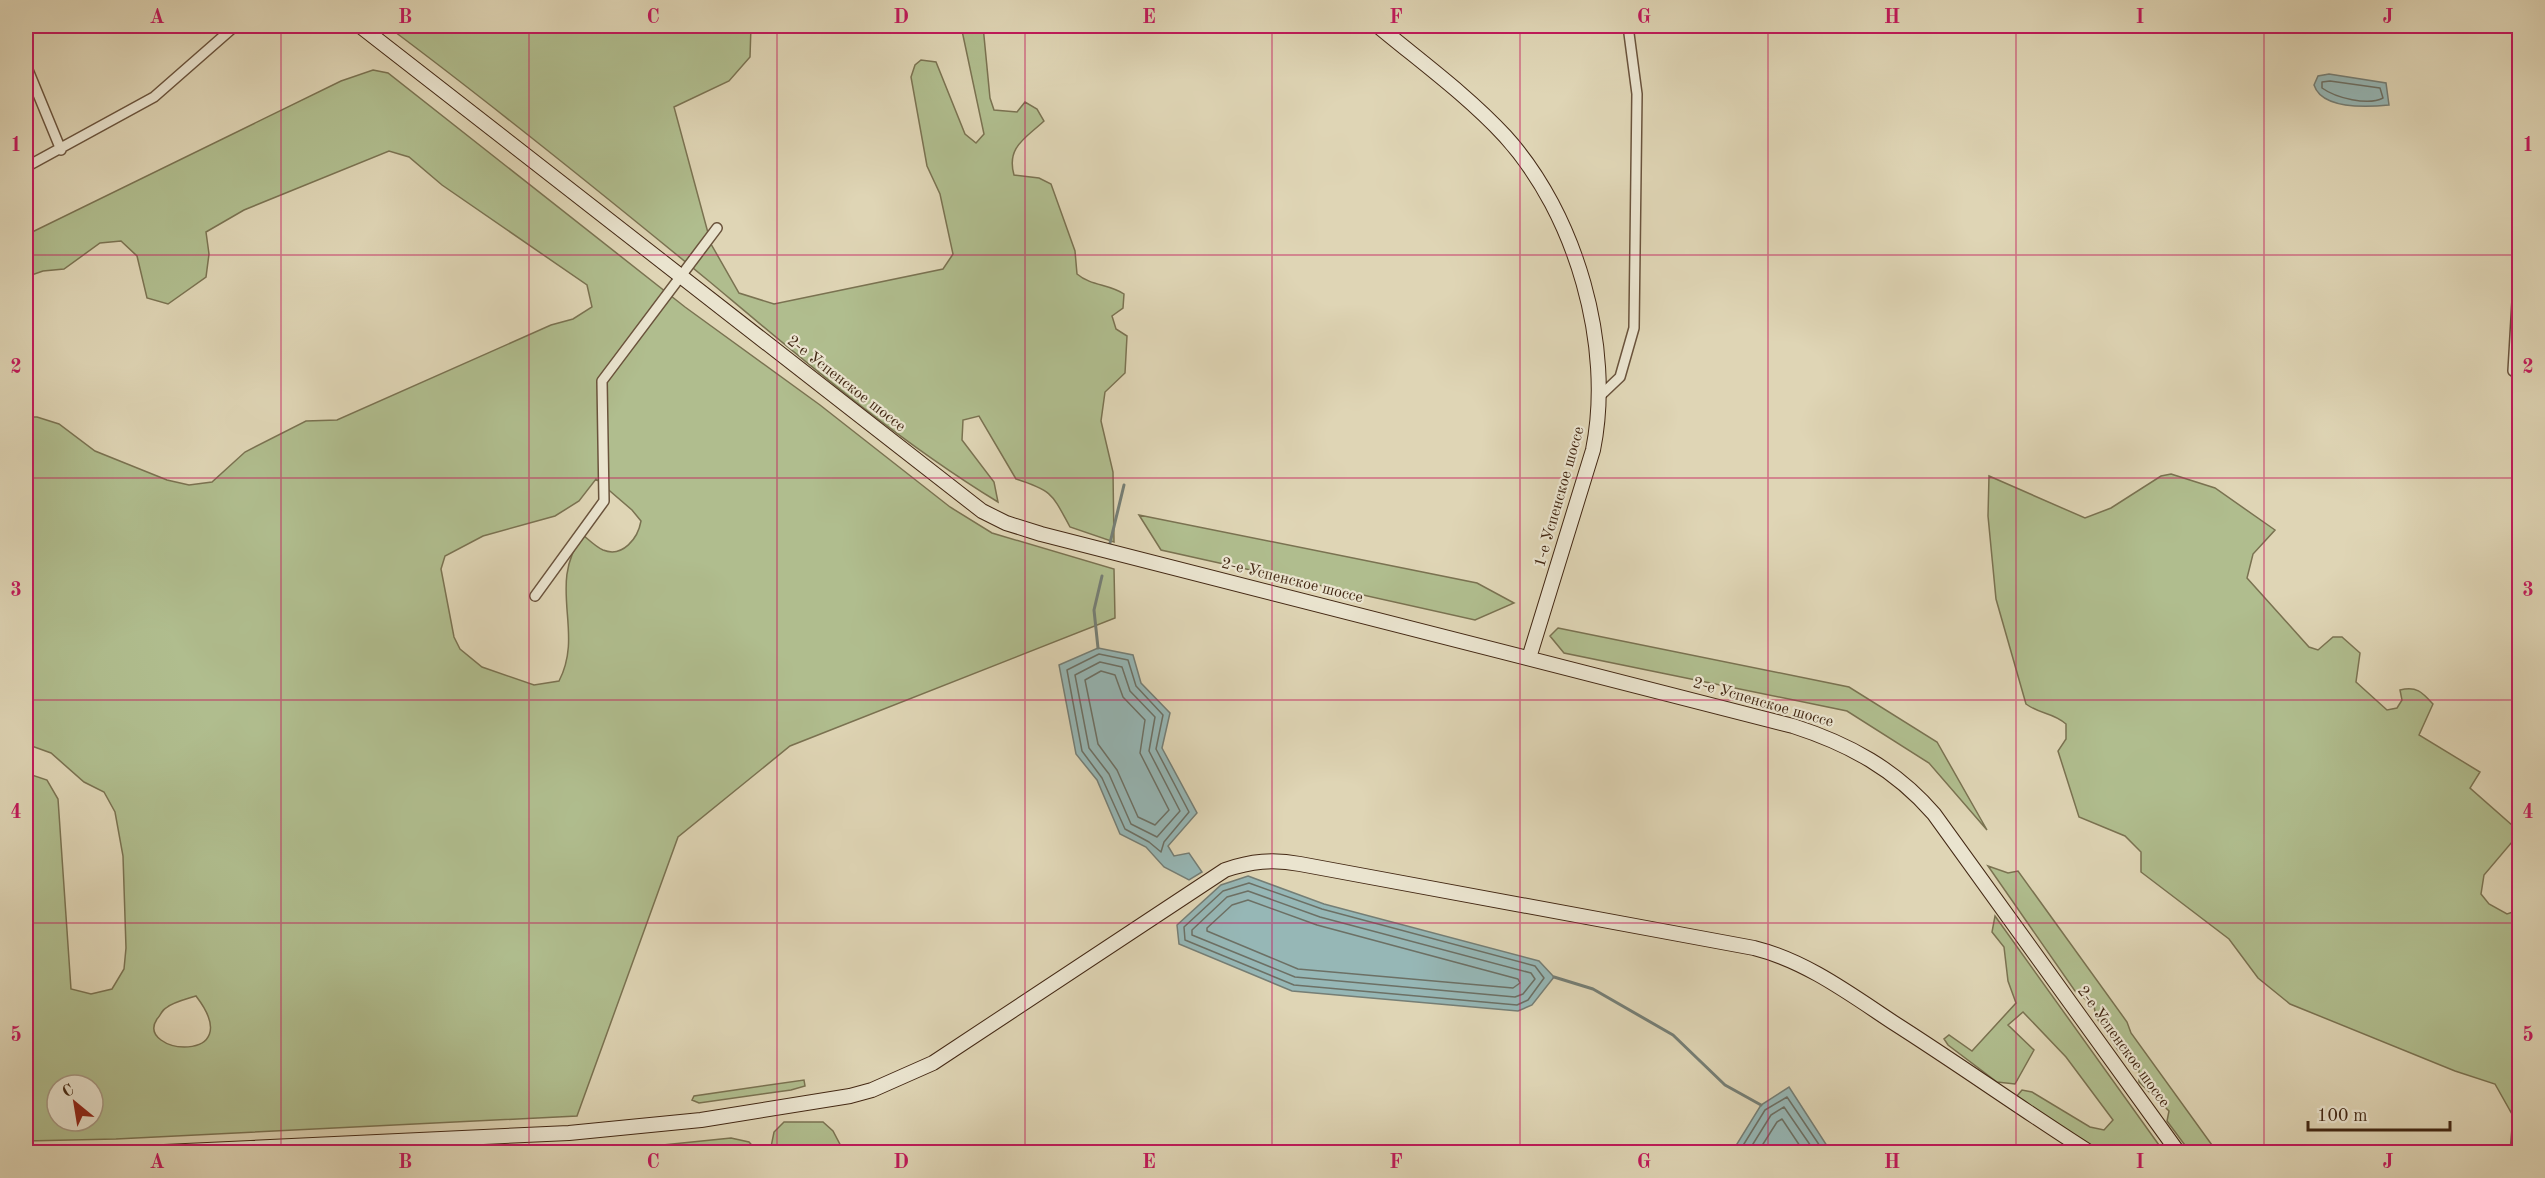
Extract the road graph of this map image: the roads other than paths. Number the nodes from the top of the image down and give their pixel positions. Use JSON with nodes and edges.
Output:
{"nodes":[{"id":1,"x":235,"y":26,"type":"edge"},
{"id":2,"x":360,"y":26,"type":"edge"},
{"id":3,"x":1378,"y":26,"type":"edge"},
{"id":4,"x":1628,"y":26,"type":"edge"},
{"id":5,"x":26,"y":65,"type":"edge"},
{"id":6,"x":62,"y":150,"type":"junction"},
{"id":7,"x":26,"y":167,"type":"edge"},
{"id":8,"x":717,"y":228,"type":"dead end"},
{"id":9,"x":2520,"y":251,"type":"edge"},
{"id":10,"x":681,"y":276,"type":"junction"},
{"id":11,"x":2512,"y":371,"type":"dead end"},
{"id":12,"x":1600,"y":396,"type":"junction"},
{"id":13,"x":535,"y":596,"type":"dead end"},
{"id":14,"x":1529,"y":658,"type":"junction"},
{"id":15,"x":164,"y":1152,"type":"edge"},
{"id":16,"x":2089,"y":1152,"type":"edge"},
{"id":17,"x":2178,"y":1152,"type":"edge"}],
"edges":[{"from":1,"to":6,"type":"street"},
{"from":2,"to":10,"type":"main road","name":"2-е Успенское шоссе"},
{"from":3,"to":12,"type":"main road","name":"1-е Успенское шоссе"},
{"from":4,"to":12,"type":"street"},
{"from":5,"to":6,"type":"street"},
{"from":6,"to":7,"type":"street"},
{"from":8,"to":10,"type":"street"},
{"from":9,"to":11,"type":"street"},
{"from":10,"to":13,"type":"street"},
{"from":10,"to":14,"type":"main road","name":"2-е Успенское шоссе"},
{"from":12,"to":14,"type":"main road","name":"1-е Успенское шоссе"},
{"from":14,"to":17,"type":"main road","name":"2-е Успенское шоссе"},
{"from":15,"to":16,"type":"main road"}]}
